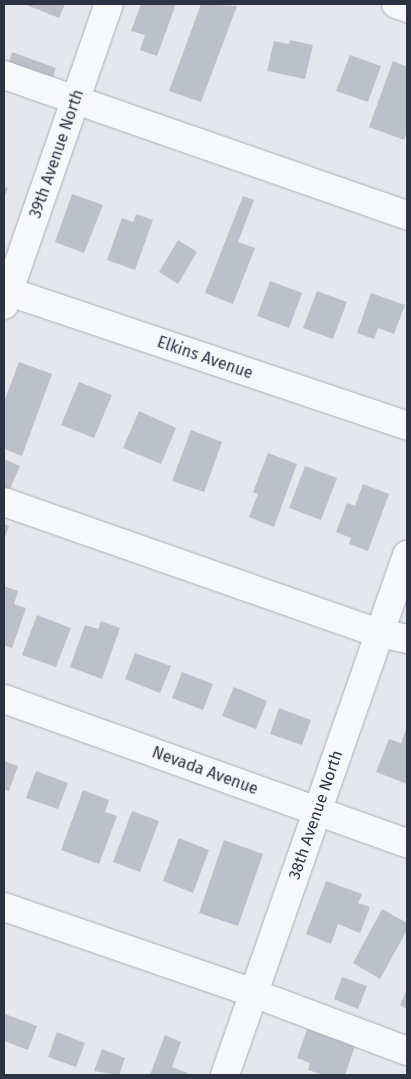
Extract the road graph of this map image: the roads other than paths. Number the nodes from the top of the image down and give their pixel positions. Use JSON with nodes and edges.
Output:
{"nodes":[{"id":1,"x":110,"y":4,"type":"edge"},
{"id":2,"x":396,"y":4,"type":"edge"},
{"id":3,"x":407,"y":8,"type":"edge"},
{"id":4,"x":4,"y":75,"type":"edge"},
{"id":5,"x":75,"y":101,"type":"junction"},
{"id":6,"x":407,"y":215,"type":"edge"},
{"id":7,"x":5,"y":295,"type":"edge"},
{"id":8,"x":407,"y":426,"type":"edge"},
{"id":9,"x":4,"y":502,"type":"edge"},
{"id":10,"x":407,"y":555,"type":"edge"},
{"id":11,"x":380,"y":633,"type":"junction"},
{"id":12,"x":407,"y":640,"type":"edge"},
{"id":13,"x":4,"y":699,"type":"edge"},
{"id":14,"x":317,"y":811,"type":"junction"},
{"id":15,"x":407,"y":843,"type":"edge"},
{"id":16,"x":4,"y":907,"type":"edge"},
{"id":17,"x":256,"y":994,"type":"junction"},
{"id":18,"x":407,"y":1051,"type":"edge"},
{"id":19,"x":225,"y":1075,"type":"edge"}],
"edges":[{"from":1,"to":5,"type":"street","name":"39th Avenue North"},
{"from":2,"to":3,"type":"street"},
{"from":4,"to":5,"type":"street"},
{"from":5,"to":6,"type":"street"},
{"from":5,"to":7,"type":"street","name":"39th Avenue North"},
{"from":7,"to":8,"type":"street","name":"Elkins Avenue"},
{"from":9,"to":11,"type":"street"},
{"from":10,"to":11,"type":"street","name":"38th Avenue North"},
{"from":11,"to":12,"type":"street"},
{"from":11,"to":14,"type":"street","name":"38th Avenue North"},
{"from":13,"to":14,"type":"street","name":"Nevada Avenue"},
{"from":14,"to":15,"type":"street","name":"Nevada Avenue"},
{"from":14,"to":17,"type":"street","name":"38th Avenue North"},
{"from":16,"to":17,"type":"street"},
{"from":17,"to":18,"type":"street"},
{"from":17,"to":19,"type":"street","name":"38th Avenue North"}]}
